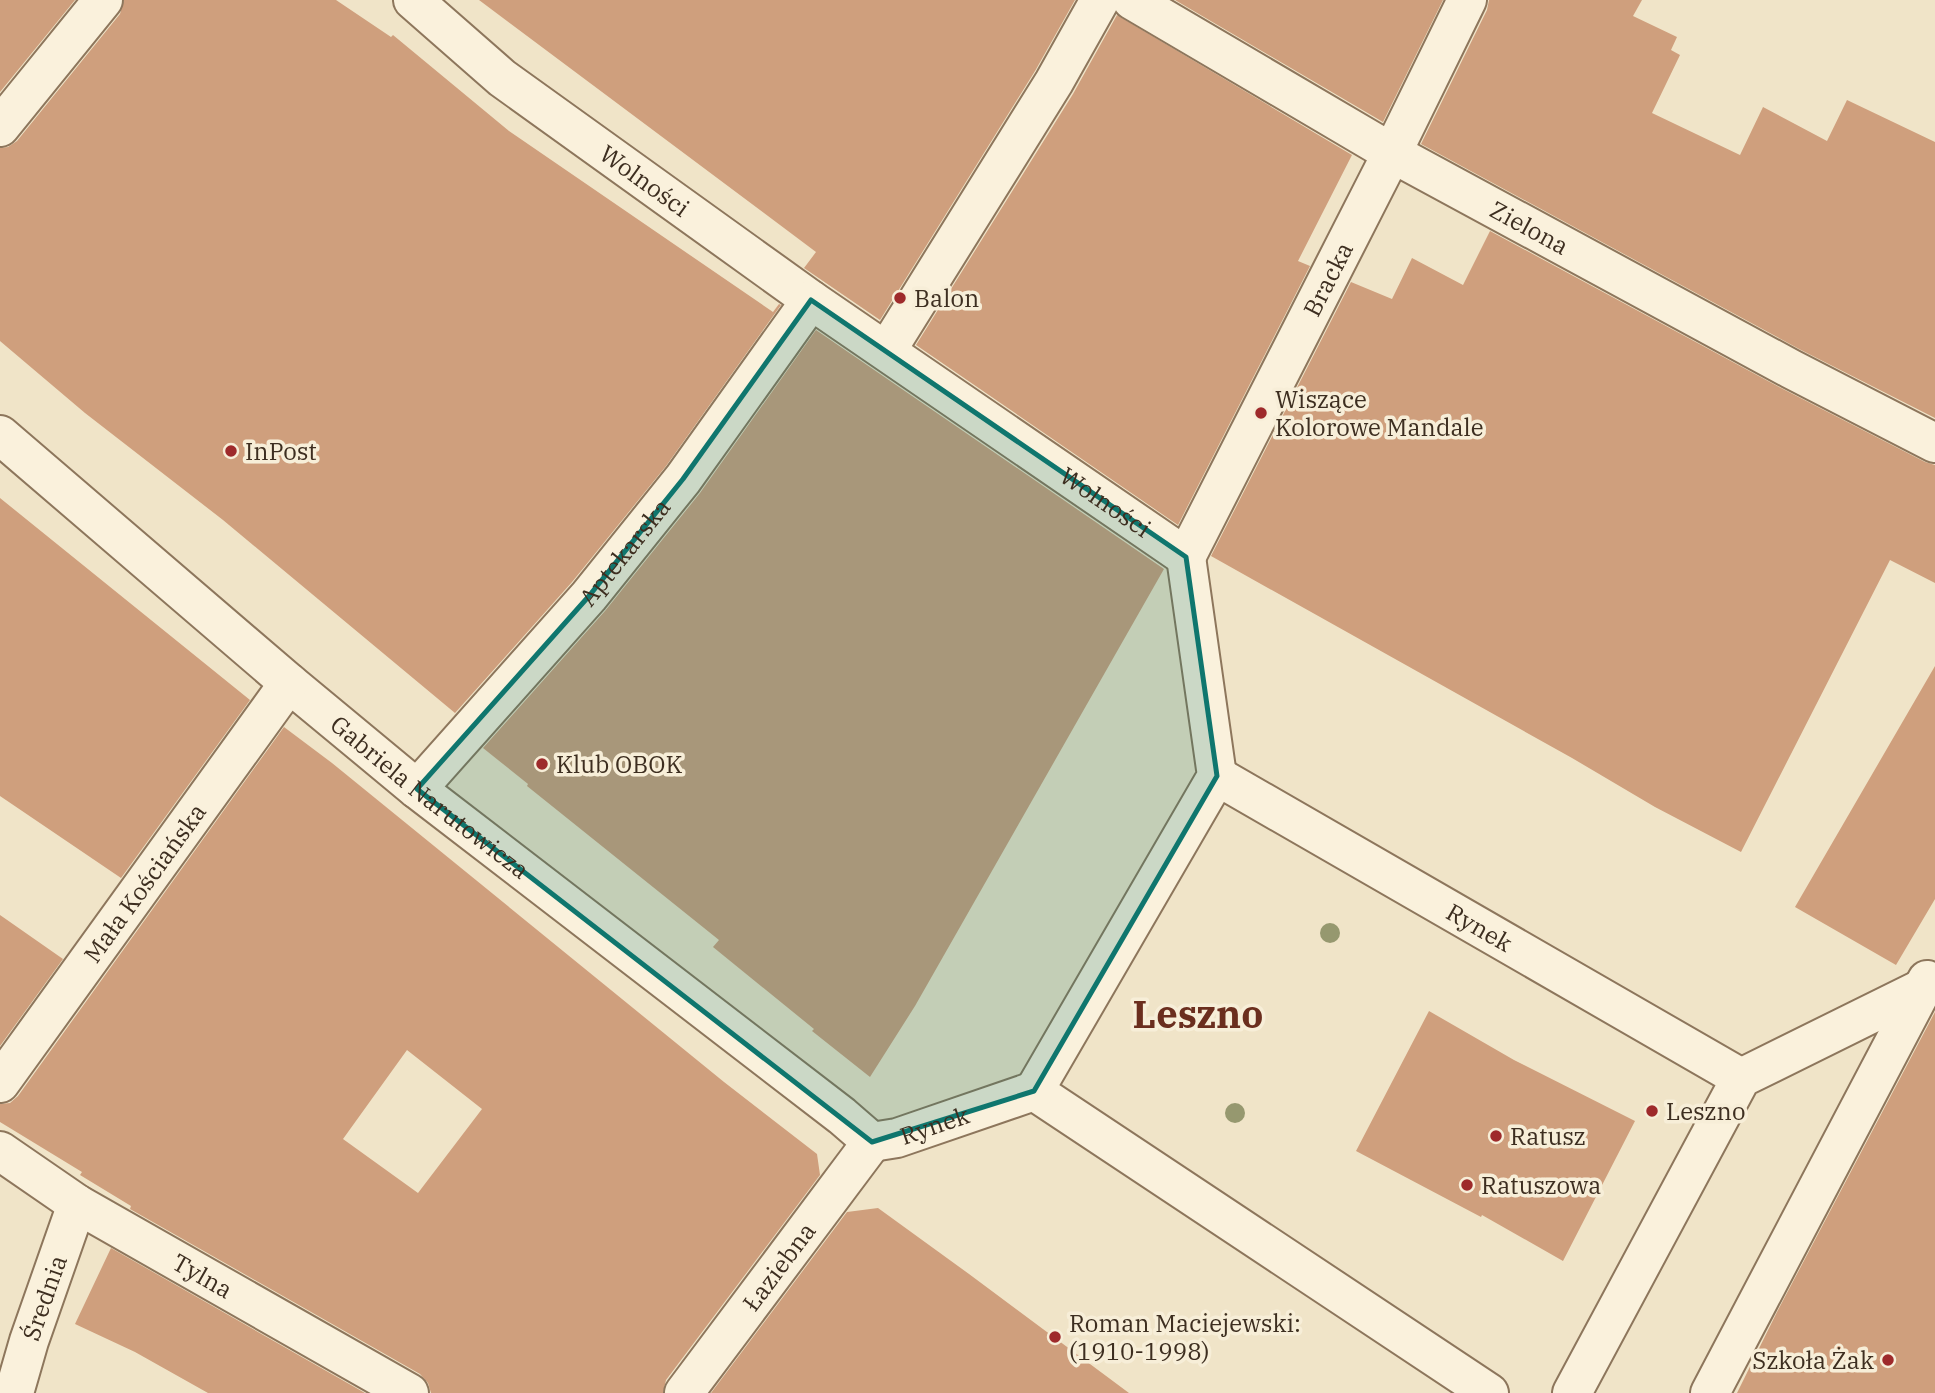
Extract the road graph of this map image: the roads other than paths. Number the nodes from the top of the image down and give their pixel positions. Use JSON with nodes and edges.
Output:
{"nodes":[{"id":1,"x":103,"y":0,"type":"edge"},
{"id":2,"x":413,"y":0,"type":"edge"},
{"id":3,"x":1100,"y":0,"type":"edge"},
{"id":4,"x":1132,"y":0,"type":"edge"},
{"id":5,"x":1466,"y":0,"type":"edge"},
{"id":6,"x":0,"y":127,"type":"edge"},
{"id":7,"x":1392,"y":153,"type":"junction"},
{"id":8,"x":811,"y":300,"type":"junction"},
{"id":9,"x":887,"y":350,"type":"junction"},
{"id":10,"x":0,"y":435,"type":"edge"},
{"id":11,"x":1935,"y":443,"type":"edge"},
{"id":12,"x":1186,"y":557,"type":"junction"},
{"id":13,"x":289,"y":683,"type":"junction"},
{"id":14,"x":1217,"y":776,"type":"junction"},
{"id":15,"x":417,"y":789,"type":"junction"},
{"id":16,"x":1931,"y":982,"type":"edge"},
{"id":17,"x":1741,"y":1078,"type":"junction"},
{"id":18,"x":0,"y":1083,"type":"edge"},
{"id":19,"x":1034,"y":1091,"type":"junction"},
{"id":20,"x":872,"y":1142,"type":"junction"},
{"id":21,"x":0,"y":1151,"type":"edge"},
{"id":22,"x":77,"y":1204,"type":"junction"},
{"id":23,"x":14,"y":1393,"type":"edge"},
{"id":24,"x":409,"y":1393,"type":"edge"},
{"id":25,"x":684,"y":1393,"type":"edge"},
{"id":26,"x":1489,"y":1393,"type":"edge"},
{"id":27,"x":1572,"y":1393,"type":"edge"},
{"id":28,"x":1710,"y":1393,"type":"edge"}],
"edges":[{"from":1,"to":6,"type":"street"},
{"from":2,"to":8,"type":"street","name":"Wolności"},
{"from":3,"to":9,"type":"street"},
{"from":4,"to":7,"type":"street","name":"Zielona"},
{"from":5,"to":7,"type":"street","name":"Bracka"},
{"from":7,"to":11,"type":"street","name":"Zielona"},
{"from":7,"to":12,"type":"street","name":"Bracka"},
{"from":8,"to":9,"type":"street","name":"Wolności"},
{"from":8,"to":15,"type":"street","name":"Aptekarska"},
{"from":9,"to":12,"type":"street","name":"Wolności"},
{"from":10,"to":13,"type":"street","name":"Gabriela Narutowicza"},
{"from":12,"to":14,"type":"street"},
{"from":13,"to":15,"type":"street","name":"Gabriela Narutowicza"},
{"from":13,"to":18,"type":"street","name":"Mała Kościańska"},
{"from":14,"to":17,"type":"street","name":"Rynek"},
{"from":14,"to":19,"type":"street"},
{"from":15,"to":20,"type":"street","name":"Gabriela Narutowicza"},
{"from":16,"to":17,"type":"street"},
{"from":16,"to":28,"type":"street"},
{"from":17,"to":27,"type":"street"},
{"from":19,"to":20,"type":"street","name":"Rynek"},
{"from":19,"to":26,"type":"street"},
{"from":20,"to":25,"type":"street","name":"Łaziebna"},
{"from":21,"to":22,"type":"street","name":"Tylna"},
{"from":22,"to":23,"type":"street","name":"Średnia"},
{"from":22,"to":24,"type":"street","name":"Tylna"}]}
